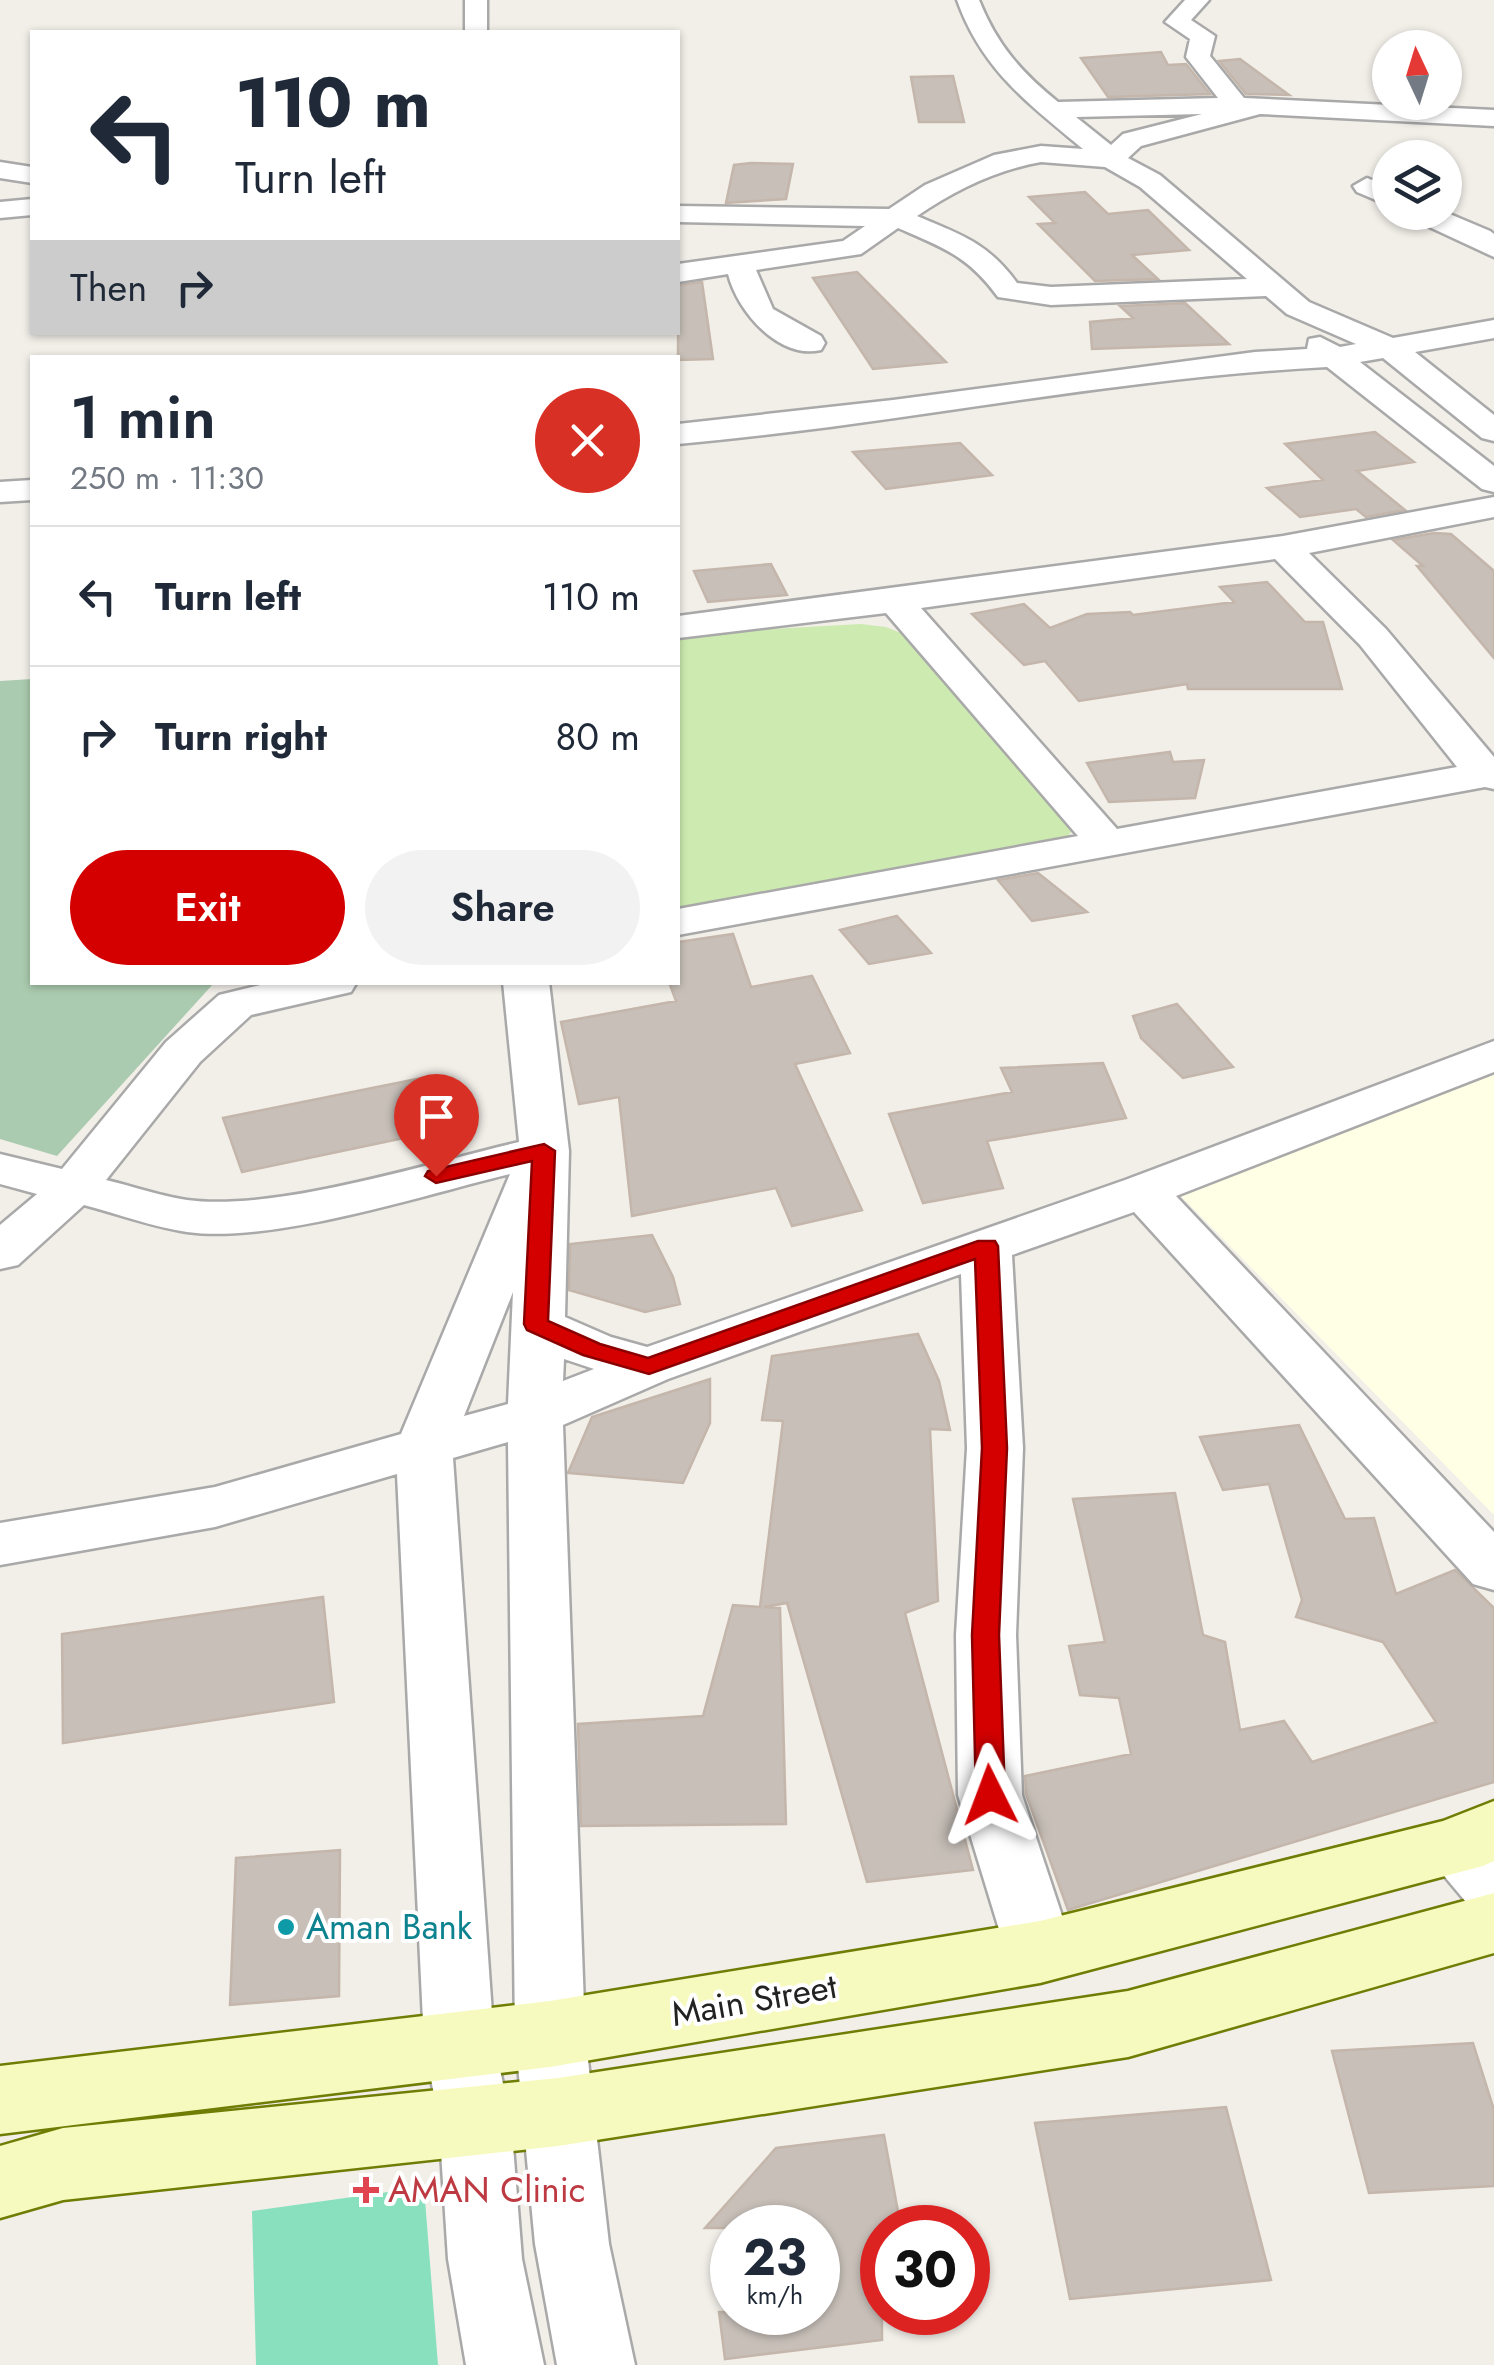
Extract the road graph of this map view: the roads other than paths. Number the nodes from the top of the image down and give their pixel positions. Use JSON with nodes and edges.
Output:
{"nodes":[{"id":1,"x":476,"y":0,"type":"edge"},
{"id":2,"x":968,"y":0,"type":"edge"},
{"id":3,"x":1198,"y":0,"type":"edge"},
{"id":4,"x":476,"y":30,"type":"edge"},
{"id":5,"x":1249,"y":105,"type":"junction"},
{"id":6,"x":1052,"y":110,"type":"junction"},
{"id":7,"x":1494,"y":118,"type":"edge"},
{"id":8,"x":1079,"y":133,"type":"junction"},
{"id":9,"x":1041,"y":154,"type":"junction"},
{"id":10,"x":1111,"y":159,"type":"junction"},
{"id":11,"x":0,"y":170,"type":"edge"},
{"id":12,"x":30,"y":175,"type":"edge"},
{"id":13,"x":30,"y":207,"type":"edge"},
{"id":14,"x":0,"y":210,"type":"edge"},
{"id":15,"x":680,"y":214,"type":"edge"},
{"id":16,"x":898,"y":218,"type":"junction"},
{"id":17,"x":1462,"y":230,"type":"edge"},
{"id":18,"x":1494,"y":248,"type":"edge"},
{"id":19,"x":740,"y":265,"type":"junction"},
{"id":20,"x":680,"y":273,"type":"edge"},
{"id":21,"x":1272,"y":287,"type":"junction"},
{"id":22,"x":1298,"y":308,"type":"junction"},
{"id":23,"x":1494,"y":312,"type":"edge"},
{"id":24,"x":1494,"y":329,"type":"edge"},
{"id":25,"x":1357,"y":332,"type":"junction"},
{"id":26,"x":810,"y":343,"type":"dead end"},
{"id":27,"x":1390,"y":347,"type":"junction"},
{"id":28,"x":1324,"y":348,"type":"junction"},
{"id":29,"x":1494,"y":431,"type":"edge"},
{"id":30,"x":680,"y":434,"type":"edge"},
{"id":31,"x":1494,"y":482,"type":"edge"},
{"id":32,"x":30,"y":490,"type":"edge"},
{"id":33,"x":0,"y":492,"type":"edge"},
{"id":34,"x":1494,"y":507,"type":"edge"},
{"id":35,"x":1282,"y":547,"type":"junction"},
{"id":36,"x":895,"y":601,"type":"junction"},
{"id":37,"x":680,"y":627,"type":"edge"},
{"id":38,"x":1492,"y":775,"type":"edge"},
{"id":39,"x":1108,"y":845,"type":"junction"},
{"id":40,"x":680,"y":922,"type":"edge"},
{"id":41,"x":312,"y":985,"type":"edge"},
{"id":42,"x":526,"y":985,"type":"edge"},
{"id":43,"x":244,"y":994,"type":"edge"},
{"id":44,"x":1494,"y":1055,"type":"edge"},
{"id":45,"x":544,"y":1151,"type":"junction"},
{"id":46,"x":0,"y":1169,"type":"edge"},
{"id":47,"x":71,"y":1190,"type":"junction"},
{"id":48,"x":1144,"y":1191,"type":"junction"},
{"id":49,"x":986,"y":1246,"type":"junction"},
{"id":50,"x":0,"y":1252,"type":"edge"},
{"id":51,"x":536,"y":1324,"type":"junction"},
{"id":52,"x":649,"y":1366,"type":"junction"},
{"id":53,"x":535,"y":1416,"type":"junction"},
{"id":54,"x":424,"y":1447,"type":"junction"},
{"id":55,"x":0,"y":1544,"type":"edge"},
{"id":56,"x":1494,"y":1569,"type":"edge"},
{"id":57,"x":1482,"y":1854,"type":"edge"},
{"id":58,"x":1494,"y":1923,"type":"edge"},
{"id":59,"x":1040,"y":1952,"type":"junction"},
{"id":60,"x":550,"y":2034,"type":"junction"},
{"id":61,"x":459,"y":2042,"type":"junction"},
{"id":62,"x":0,"y":2100,"type":"edge"},
{"id":63,"x":558,"y":2112,"type":"junction"},
{"id":64,"x":475,"y":2122,"type":"junction"},
{"id":65,"x":0,"y":2182,"type":"edge"},
{"id":66,"x":505,"y":2365,"type":"edge"},
{"id":67,"x":596,"y":2365,"type":"edge"}],
"edges":[{"from":1,"to":4,"type":"street"},
{"from":2,"to":6,"type":"street"},
{"from":3,"to":5,"type":"street"},
{"from":5,"to":6,"type":"street"},
{"from":5,"to":7,"type":"street"},
{"from":5,"to":10,"type":"street"},
{"from":6,"to":8,"type":"street"},
{"from":8,"to":9,"type":"street"},
{"from":8,"to":10,"type":"street"},
{"from":9,"to":10,"type":"street"},
{"from":9,"to":16,"type":"street"},
{"from":10,"to":21,"type":"street"},
{"from":11,"to":12,"type":"street"},
{"from":13,"to":14,"type":"street"},
{"from":15,"to":16,"type":"street"},
{"from":16,"to":19,"type":"street"},
{"from":16,"to":21,"type":"street"},
{"from":17,"to":18,"type":"street"},
{"from":19,"to":20,"type":"street"},
{"from":19,"to":26,"type":"street"},
{"from":21,"to":22,"type":"street"},
{"from":22,"to":25,"type":"street"},
{"from":22,"to":28,"type":"street"},
{"from":23,"to":25,"type":"street"},
{"from":24,"to":27,"type":"street"},
{"from":25,"to":27,"type":"street"},
{"from":25,"to":28,"type":"street"},
{"from":27,"to":28,"type":"street"},
{"from":27,"to":29,"type":"street"},
{"from":28,"to":30,"type":"street"},
{"from":28,"to":31,"type":"street"},
{"from":32,"to":33,"type":"street"},
{"from":34,"to":35,"type":"street"},
{"from":35,"to":36,"type":"street"},
{"from":35,"to":38,"type":"street"},
{"from":36,"to":37,"type":"street"},
{"from":36,"to":39,"type":"street"},
{"from":38,"to":39,"type":"street"},
{"from":39,"to":40,"type":"street"},
{"from":41,"to":43,"type":"street"},
{"from":42,"to":45,"type":"street"},
{"from":43,"to":47,"type":"street"},
{"from":44,"to":48,"type":"street"},
{"from":45,"to":47,"type":"street"},
{"from":45,"to":51,"type":"street"},
{"from":45,"to":54,"type":"street"},
{"from":46,"to":47,"type":"street"},
{"from":47,"to":50,"type":"street"},
{"from":48,"to":49,"type":"street"},
{"from":48,"to":56,"type":"street"},
{"from":49,"to":52,"type":"street"},
{"from":49,"to":59,"type":"street"},
{"from":51,"to":52,"type":"street"},
{"from":51,"to":53,"type":"street"},
{"from":52,"to":53,"type":"street"},
{"from":53,"to":54,"type":"street"},
{"from":53,"to":60,"type":"street"},
{"from":54,"to":55,"type":"street"},
{"from":54,"to":61,"type":"street"},
{"from":57,"to":59,"type":"street","name":"Main Street"},
{"from":58,"to":63,"type":"street"},
{"from":59,"to":60,"type":"street","name":"Main Street"},
{"from":60,"to":61,"type":"street","name":"Main Street"},
{"from":60,"to":63,"type":"street"},
{"from":61,"to":62,"type":"street","name":"Main Street"},
{"from":61,"to":64,"type":"street"},
{"from":63,"to":64,"type":"street"},
{"from":63,"to":67,"type":"street"},
{"from":64,"to":65,"type":"street"},
{"from":64,"to":66,"type":"street"}]}
